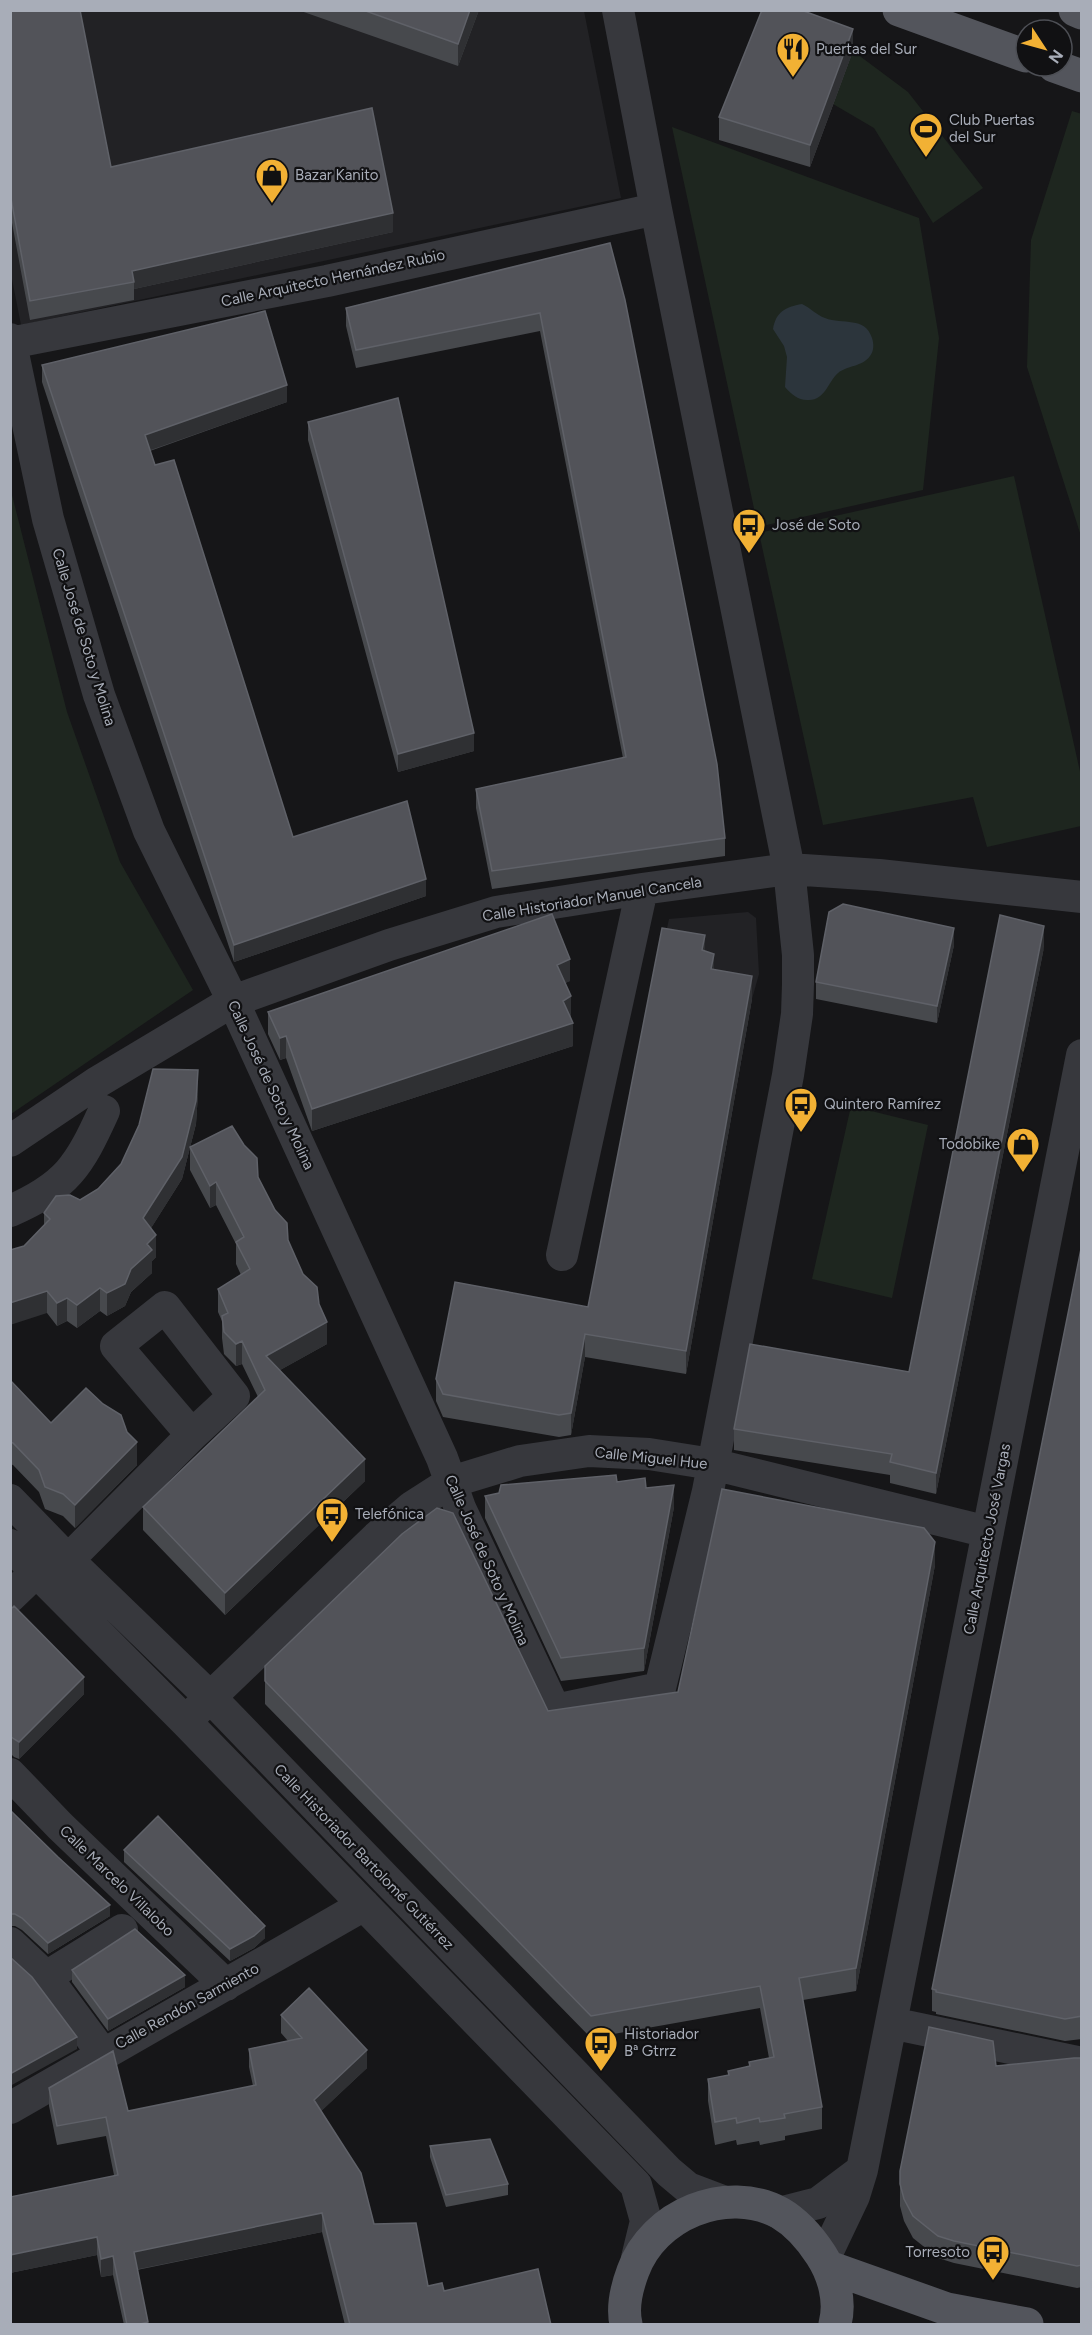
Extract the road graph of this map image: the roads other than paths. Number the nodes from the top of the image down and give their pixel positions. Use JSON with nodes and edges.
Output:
{"nodes":[{"id":1,"x":618,"y":10,"type":"edge"},
{"id":2,"x":899,"y":10,"type":"edge"},
{"id":3,"x":1075,"y":10,"type":"edge"},
{"id":4,"x":1082,"y":13,"type":"edge"},
{"id":5,"x":1014,"y":52,"type":"edge"},
{"id":6,"x":656,"y":209,"type":"junction"},
{"id":7,"x":11,"y":342,"type":"edge"},
{"id":8,"x":789,"y":870,"type":"junction"},
{"id":9,"x":642,"y":889,"type":"junction"},
{"id":10,"x":1082,"y":897,"type":"edge"},
{"id":11,"x":233,"y":1001,"type":"junction"},
{"id":12,"x":1082,"y":1055,"type":"edge"},
{"id":13,"x":104,"y":1111,"type":"dead end"},
{"id":14,"x":10,"y":1141,"type":"edge"},
{"id":15,"x":10,"y":1211,"type":"edge"},
{"id":16,"x":562,"y":1255,"type":"dead end"},
{"id":17,"x":192,"y":1434,"type":"dead end"},
{"id":18,"x":712,"y":1464,"type":"junction"},
{"id":19,"x":451,"y":1482,"type":"junction"},
{"id":20,"x":10,"y":1500,"type":"edge"},
{"id":21,"x":988,"y":1532,"type":"junction"},
{"id":22,"x":10,"y":1545,"type":"edge"},
{"id":23,"x":68,"y":1560,"type":"junction"},
{"id":24,"x":36,"y":1572,"type":"junction"},
{"id":25,"x":10,"y":1597,"type":"edge"},
{"id":26,"x":210,"y":1697,"type":"junction"},
{"id":27,"x":185,"y":1721,"type":"junction"},
{"id":28,"x":10,"y":1774,"type":"edge"},
{"id":29,"x":364,"y":1905,"type":"junction"},
{"id":30,"x":122,"y":1930,"type":"dead end"},
{"id":31,"x":10,"y":1942,"type":"edge"},
{"id":32,"x":46,"y":1977,"type":"junction"},
{"id":33,"x":226,"y":1985,"type":"junction"},
{"id":34,"x":891,"y":2023,"type":"junction"},
{"id":35,"x":103,"y":2054,"type":"junction"},
{"id":36,"x":1082,"y":2063,"type":"edge"},
{"id":37,"x":10,"y":2108,"type":"edge"},
{"id":38,"x":862,"y":2170,"type":"junction"},
{"id":39,"x":725,"y":2202,"type":"junction"},
{"id":40,"x":779,"y":2213,"type":"junction"},
{"id":41,"x":637,"y":2258,"type":"junction"},
{"id":42,"x":826,"y":2263,"type":"junction"},
{"id":43,"x":626,"y":2325,"type":"edge"},
{"id":44,"x":835,"y":2325,"type":"edge"},
{"id":45,"x":1027,"y":2325,"type":"edge"}],
"edges":[{"from":1,"to":6,"type":"street"},
{"from":2,"to":5,"type":"main road"},
{"from":3,"to":4,"type":"main road"},
{"from":6,"to":7,"type":"street","name":"Calle Arquitecto Hernández Rubio"},
{"from":6,"to":8,"type":"street"},
{"from":7,"to":11,"type":"street","name":"Calle José de Soto y Molina"},
{"from":8,"to":9,"type":"street","name":"Calle Historiador Manuel Cancela"},
{"from":8,"to":10,"type":"street","name":"Calle Historiador Manuel Cancela"},
{"from":8,"to":18,"type":"street"},
{"from":9,"to":11,"type":"street","name":"Calle Historiador Manuel Cancela"},
{"from":9,"to":16,"type":"street"},
{"from":11,"to":14,"type":"street","name":"Calle Historiador Manuel Cancela"},
{"from":11,"to":19,"type":"street","name":"Calle José de Soto y Molina"},
{"from":12,"to":21,"type":"street","name":"Calle Arquitecto José Vargas"},
{"from":13,"to":15,"type":"street"},
{"from":17,"to":23,"type":"street"},
{"from":18,"to":19,"type":"street","name":"Calle Miguel Hue"},
{"from":18,"to":19,"type":"street","name":"Calle José de Soto y Molina"},
{"from":18,"to":21,"type":"street","name":"Calle Miguel Hue"},
{"from":19,"to":26,"type":"street","name":"Calle Miguel Hue"},
{"from":20,"to":23,"type":"street","name":"Calle Historiador Bartolomé Gutiérrez"},
{"from":21,"to":34,"type":"street","name":"Calle Arquitecto José Vargas"},
{"from":22,"to":24,"type":"street"},
{"from":23,"to":26,"type":"street","name":"Calle Historiador Bartolomé Gutiérrez"},
{"from":24,"to":25,"type":"street"},
{"from":24,"to":27,"type":"street"},
{"from":26,"to":27,"type":"street","name":"Calle Miguel Hue"},
{"from":26,"to":39,"type":"street","name":"Calle Historiador Bartolomé Gutiérrez"},
{"from":27,"to":29,"type":"street"},
{"from":28,"to":33,"type":"street","name":"Calle Marcelo Villalobo"},
{"from":29,"to":33,"type":"street","name":"Calle Rendón Sarmiento"},
{"from":29,"to":41,"type":"street"},
{"from":30,"to":32,"type":"street"},
{"from":31,"to":32,"type":"street"},
{"from":32,"to":35,"type":"street"},
{"from":33,"to":35,"type":"street","name":"Calle Rendón Sarmiento"},
{"from":34,"to":36,"type":"street"},
{"from":34,"to":38,"type":"street","name":"Calle Arquitecto José Vargas"},
{"from":35,"to":37,"type":"street","name":"Calle Rendón Sarmiento"},
{"from":38,"to":40,"type":"street"},
{"from":38,"to":42,"type":"street","name":"Calle Arquitecto José Vargas"},
{"from":39,"to":40,"type":"main road"},
{"from":39,"to":41,"type":"main road"},
{"from":40,"to":42,"type":"main road"},
{"from":41,"to":43,"type":"main road"},
{"from":42,"to":44,"type":"main road"},
{"from":42,"to":45,"type":"main road"}]}
